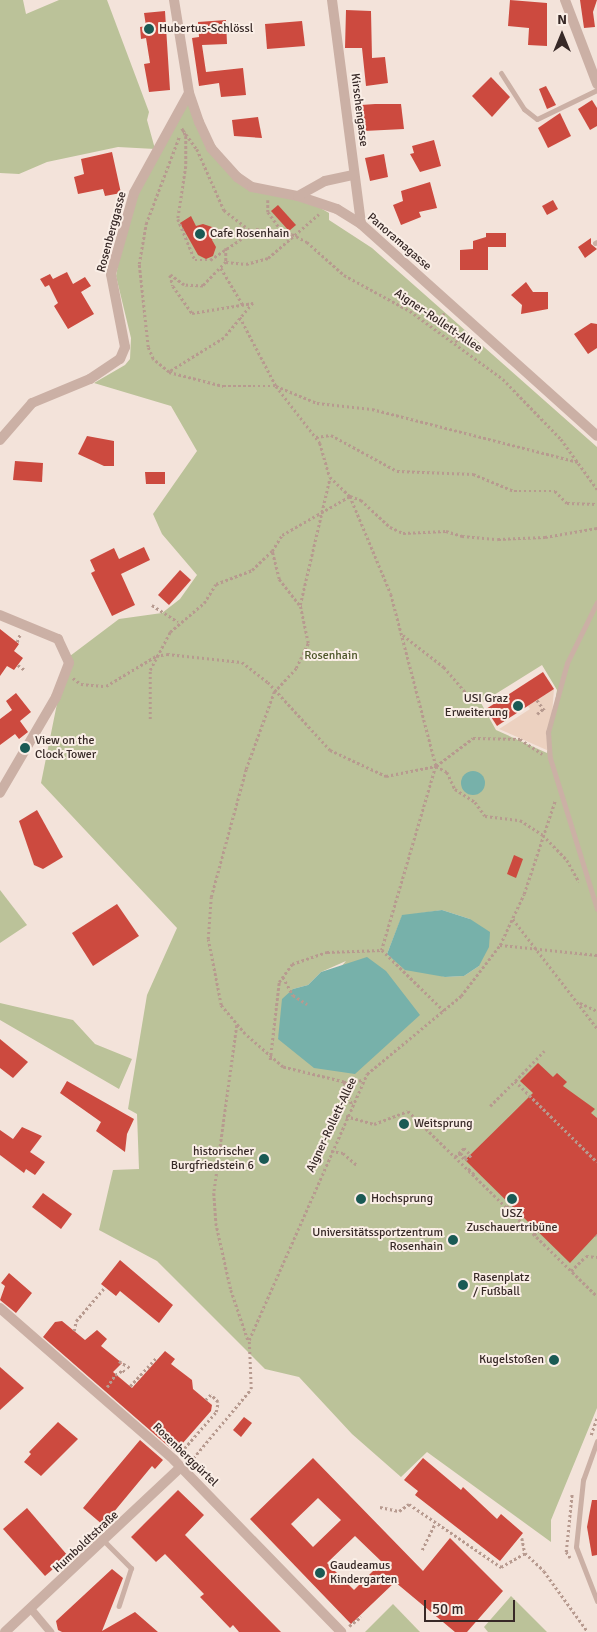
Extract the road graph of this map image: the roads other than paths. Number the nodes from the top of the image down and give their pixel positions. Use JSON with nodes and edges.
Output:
{"nodes":[{"id":1,"x":174,"y":0,"type":"edge"},
{"id":2,"x":332,"y":0,"type":"edge"},
{"id":3,"x":565,"y":0,"type":"edge"},
{"id":4,"x":501,"y":73,"type":"dead end"},
{"id":5,"x":597,"y":84,"type":"edge"},
{"id":6,"x":597,"y":90,"type":"edge"},
{"id":7,"x":189,"y":93,"type":"junction"},
{"id":8,"x":353,"y":175,"type":"junction"},
{"id":9,"x":298,"y":196,"type":"junction"},
{"id":10,"x":361,"y":224,"type":"junction"},
{"id":11,"x":597,"y":436,"type":"edge"},
{"id":12,"x":0,"y":440,"type":"edge"},
{"id":13,"x":597,"y":602,"type":"edge"},
{"id":14,"x":0,"y":615,"type":"edge"},
{"id":15,"x":0,"y":793,"type":"edge"},
{"id":16,"x":597,"y":910,"type":"edge"},
{"id":17,"x":0,"y":1308,"type":"edge"},
{"id":18,"x":597,"y":1443,"type":"edge"},
{"id":19,"x":180,"y":1464,"type":"junction"},
{"id":20,"x":105,"y":1542,"type":"junction"},
{"id":21,"x":597,"y":1601,"type":"edge"},
{"id":22,"x":119,"y":1606,"type":"dead end"},
{"id":23,"x":31,"y":1609,"type":"junction"},
{"id":24,"x":5,"y":1632,"type":"edge"},
{"id":25,"x":50,"y":1632,"type":"edge"},
{"id":26,"x":341,"y":1632,"type":"edge"}],
"edges":[{"from":1,"to":7,"type":"street","name":"Panoramagasse"},
{"from":2,"to":8,"type":"street","name":"Kirschengasse"},
{"from":3,"to":5,"type":"street"},
{"from":4,"to":6,"type":"lane"},
{"from":7,"to":9,"type":"street","name":"Panoramagasse"},
{"from":7,"to":12,"type":"street","name":"Rosenberggasse"},
{"from":8,"to":9,"type":"street"},
{"from":8,"to":10,"type":"street","name":"Kirschengasse"},
{"from":9,"to":10,"type":"street","name":"Panoramagasse"},
{"from":10,"to":11,"type":"street","name":"Panoramagasse"},
{"from":13,"to":16,"type":"lane"},
{"from":14,"to":15,"type":"street"},
{"from":17,"to":19,"type":"street","name":"Rosenberggürtel"},
{"from":18,"to":21,"type":"lane"},
{"from":19,"to":20,"type":"street","name":"Humboldtstraße"},
{"from":19,"to":26,"type":"street","name":"Rosenberggürtel"},
{"from":20,"to":22,"type":"lane"},
{"from":20,"to":23,"type":"street","name":"Humboldtstraße"},
{"from":23,"to":24,"type":"street","name":"Humboldtstraße"},
{"from":23,"to":25,"type":"street"}]}
